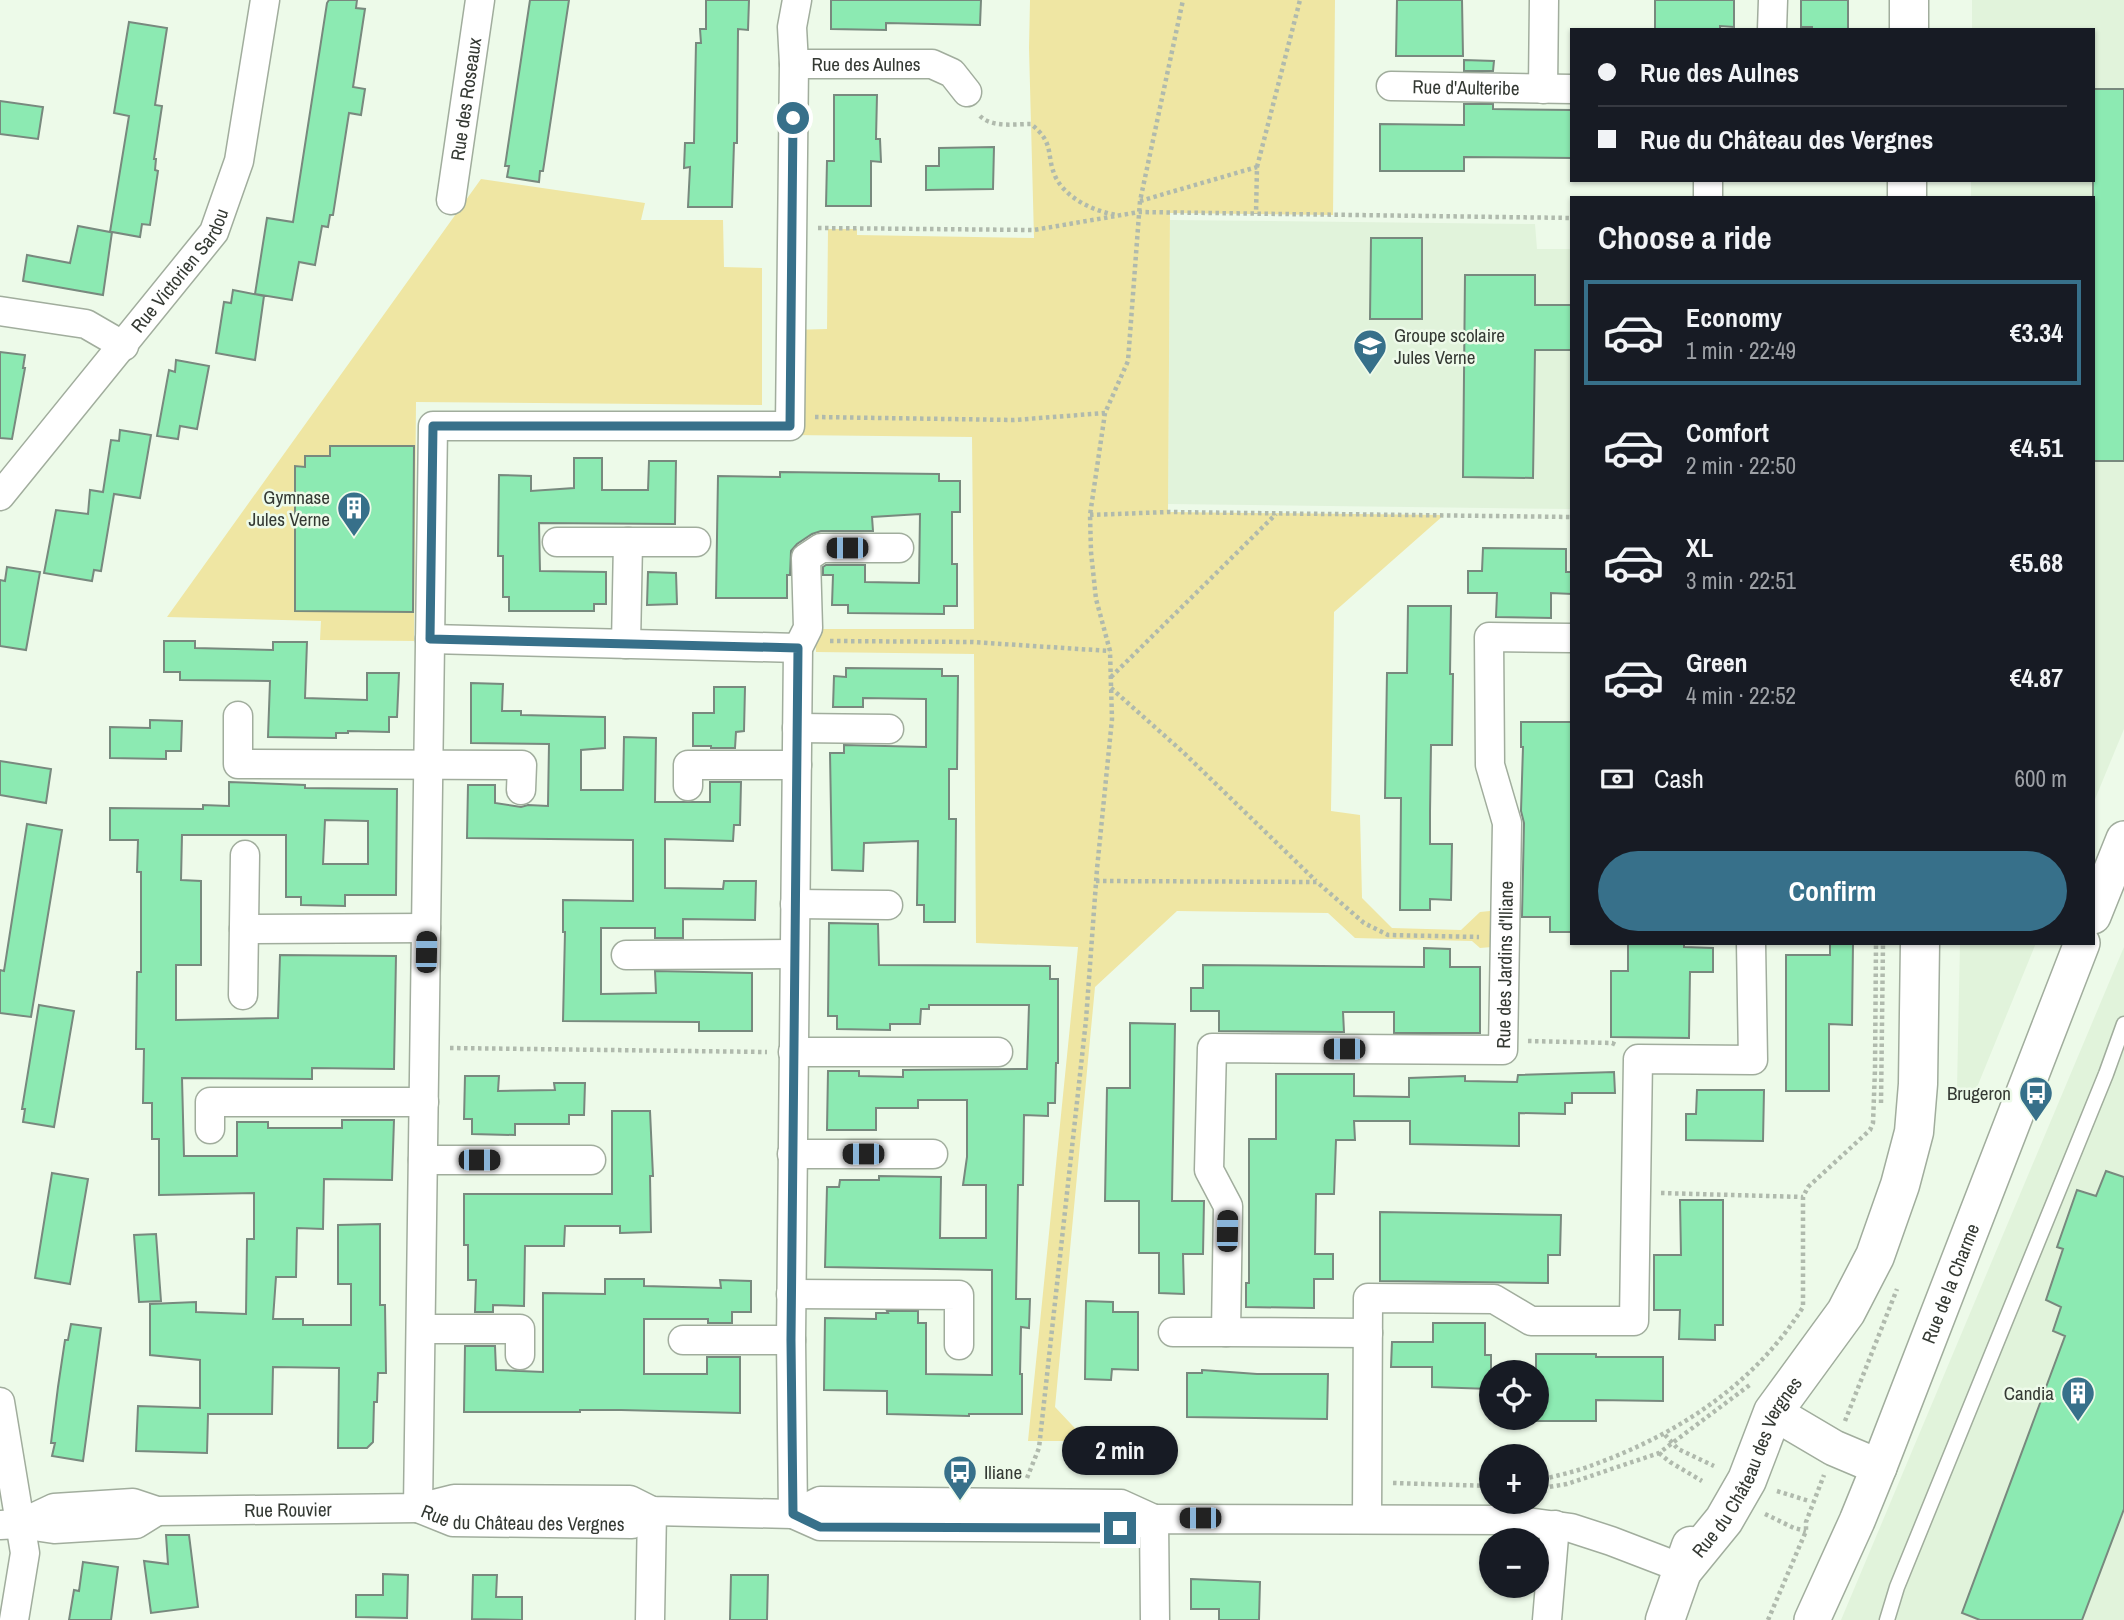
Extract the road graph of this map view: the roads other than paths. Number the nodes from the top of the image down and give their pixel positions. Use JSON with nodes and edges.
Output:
{"nodes":[{"id":1,"x":264,"y":0,"type":"edge"},
{"id":2,"x":480,"y":0,"type":"edge"},
{"id":3,"x":797,"y":0,"type":"edge"},
{"id":4,"x":1544,"y":0,"type":"edge"},
{"id":5,"x":1773,"y":0,"type":"edge"},
{"id":6,"x":1909,"y":0,"type":"edge"},
{"id":7,"x":1928,"y":0,"type":"edge"},
{"id":8,"x":1772,"y":28,"type":"edge"},
{"id":9,"x":1909,"y":28,"type":"edge"},
{"id":10,"x":1928,"y":28,"type":"edge"},
{"id":11,"x":794,"y":64,"type":"junction"},
{"id":12,"x":1391,"y":86,"type":"dead end"},
{"id":13,"x":1543,"y":89,"type":"junction"},
{"id":14,"x":1570,"y":89,"type":"edge"},
{"id":15,"x":967,"y":92,"type":"road end"},
{"id":16,"x":451,"y":200,"type":"dead end"},
{"id":17,"x":0,"y":311,"type":"edge"},
{"id":18,"x":124,"y":346,"type":"junction"},
{"id":19,"x":0,"y":496,"type":"edge"},
{"id":20,"x":557,"y":542,"type":"dead end"},
{"id":21,"x":628,"y":542,"type":"junction"},
{"id":22,"x":696,"y":542,"type":"dead end"},
{"id":23,"x":899,"y":548,"type":"dead end"},
{"id":24,"x":1570,"y":638,"type":"edge"},
{"id":25,"x":430,"y":639,"type":"junction"},
{"id":26,"x":626,"y":644,"type":"junction"},
{"id":27,"x":799,"y":644,"type":"junction"},
{"id":28,"x":239,"y":716,"type":"dead end"},
{"id":29,"x":797,"y":728,"type":"junction"},
{"id":30,"x":889,"y":729,"type":"dead end"},
{"id":31,"x":428,"y":764,"type":"junction"},
{"id":32,"x":797,"y":765,"type":"junction"},
{"id":33,"x":688,"y":786,"type":"dead end"},
{"id":34,"x":521,"y":790,"type":"dead end"},
{"id":35,"x":2124,"y":839,"type":"edge"},
{"id":36,"x":245,"y":855,"type":"dead end"},
{"id":37,"x":795,"y":904,"type":"junction"},
{"id":38,"x":888,"y":905,"type":"dead end"},
{"id":39,"x":2095,"y":911,"type":"edge"},
{"id":40,"x":244,"y":929,"type":"junction"},
{"id":41,"x":426,"y":929,"type":"junction"},
{"id":42,"x":1751,"y":945,"type":"edge"},
{"id":43,"x":1899,"y":945,"type":"edge"},
{"id":44,"x":1920,"y":945,"type":"edge"},
{"id":45,"x":2081,"y":945,"type":"edge"},
{"id":46,"x":794,"y":954,"type":"junction"},
{"id":47,"x":626,"y":955,"type":"dead end"},
{"id":48,"x":243,"y":995,"type":"dead end"},
{"id":49,"x":2124,"y":1024,"type":"edge"},
{"id":50,"x":793,"y":1052,"type":"junction"},
{"id":51,"x":998,"y":1052,"type":"dead end"},
{"id":52,"x":424,"y":1102,"type":"junction"},
{"id":53,"x":210,"y":1129,"type":"dead end"},
{"id":54,"x":792,"y":1154,"type":"junction"},
{"id":55,"x":933,"y":1154,"type":"dead end"},
{"id":56,"x":423,"y":1160,"type":"junction"},
{"id":57,"x":591,"y":1160,"type":"dead end"},
{"id":58,"x":1900,"y":1185,"type":"junction"},
{"id":59,"x":791,"y":1294,"type":"junction"},
{"id":60,"x":421,"y":1329,"type":"junction"},
{"id":61,"x":1173,"y":1332,"type":"dead end"},
{"id":62,"x":1226,"y":1332,"type":"junction"},
{"id":63,"x":1368,"y":1333,"type":"junction"},
{"id":64,"x":683,"y":1340,"type":"dead end"},
{"id":65,"x":791,"y":1340,"type":"junction"},
{"id":66,"x":959,"y":1345,"type":"dead end"},
{"id":67,"x":520,"y":1355,"type":"dead end"},
{"id":68,"x":1764,"y":1396,"type":"junction"},
{"id":69,"x":2,"y":1420,"type":"edge"},
{"id":70,"x":1879,"y":1467,"type":"junction"},
{"id":71,"x":418,"y":1508,"type":"junction"},
{"id":72,"x":652,"y":1511,"type":"junction"},
{"id":73,"x":793,"y":1514,"type":"junction"},
{"id":74,"x":1154,"y":1519,"type":"junction"},
{"id":75,"x":1367,"y":1519,"type":"junction"},
{"id":76,"x":10,"y":1525,"type":"edge"},
{"id":77,"x":1555,"y":1525,"type":"junction"},
{"id":78,"x":1684,"y":1569,"type":"junction"},
{"id":79,"x":14,"y":1620,"type":"edge"},
{"id":80,"x":650,"y":1620,"type":"edge"},
{"id":81,"x":1155,"y":1620,"type":"edge"},
{"id":82,"x":1547,"y":1620,"type":"edge"},
{"id":83,"x":1665,"y":1620,"type":"edge"},
{"id":84,"x":1812,"y":1620,"type":"edge"},
{"id":85,"x":1887,"y":1620,"type":"edge"}],
"edges":[{"from":1,"to":18,"type":"street","name":"Rue Victorien Sardou"},
{"from":2,"to":16,"type":"street","name":"Rue des Roseaux"},
{"from":3,"to":11,"type":"street","name":"Rue des Aulnes"},
{"from":4,"to":13,"type":"street","name":"Rue d'Aulteribe"},
{"from":5,"to":8,"type":"street"},
{"from":6,"to":9,"type":"main road"},
{"from":7,"to":10,"type":"main road"},
{"from":11,"to":15,"type":"street","name":"Rue des Aulnes"},
{"from":11,"to":25,"type":"street","name":"Rue des Aulnes"},
{"from":12,"to":13,"type":"street","name":"Rue d'Aulteribe"},
{"from":13,"to":14,"type":"street","name":"Rue d'Aulteribe"},
{"from":17,"to":18,"type":"street"},
{"from":18,"to":19,"type":"street","name":"Rue Victorien Sardou"},
{"from":20,"to":21,"type":"street"},
{"from":21,"to":22,"type":"street"},
{"from":21,"to":26,"type":"street"},
{"from":23,"to":27,"type":"street"},
{"from":24,"to":62,"type":"street","name":"Rue des Jardins d'Iliane"},
{"from":25,"to":26,"type":"street"},
{"from":25,"to":31,"type":"street"},
{"from":26,"to":27,"type":"street"},
{"from":27,"to":29,"type":"street"},
{"from":28,"to":31,"type":"street"},
{"from":29,"to":30,"type":"street"},
{"from":29,"to":32,"type":"street"},
{"from":31,"to":34,"type":"street"},
{"from":31,"to":41,"type":"street"},
{"from":32,"to":33,"type":"street"},
{"from":32,"to":37,"type":"street"},
{"from":35,"to":39,"type":"street"},
{"from":36,"to":40,"type":"street"},
{"from":37,"to":38,"type":"street"},
{"from":37,"to":46,"type":"street"},
{"from":40,"to":41,"type":"street"},
{"from":40,"to":48,"type":"street"},
{"from":41,"to":52,"type":"street"},
{"from":42,"to":63,"type":"street"},
{"from":43,"to":58,"type":"main road","name":"Rue du Château des Vergnes"},
{"from":44,"to":58,"type":"main road","name":"Rue du Château des Vergnes"},
{"from":45,"to":70,"type":"street","name":"Rue de la Charme"},
{"from":46,"to":47,"type":"street"},
{"from":46,"to":50,"type":"street"},
{"from":49,"to":85,"type":"lane"},
{"from":50,"to":51,"type":"street"},
{"from":50,"to":54,"type":"street"},
{"from":52,"to":53,"type":"street"},
{"from":52,"to":56,"type":"street"},
{"from":54,"to":55,"type":"street"},
{"from":54,"to":59,"type":"street"},
{"from":56,"to":57,"type":"street"},
{"from":56,"to":60,"type":"street"},
{"from":58,"to":68,"type":"main road","name":"Rue du Château des Vergnes"},
{"from":59,"to":65,"type":"street"},
{"from":59,"to":66,"type":"street"},
{"from":60,"to":67,"type":"street"},
{"from":60,"to":71,"type":"street"},
{"from":61,"to":62,"type":"street"},
{"from":62,"to":63,"type":"street"},
{"from":63,"to":75,"type":"street"},
{"from":64,"to":65,"type":"street"},
{"from":65,"to":73,"type":"street"},
{"from":68,"to":70,"type":"street"},
{"from":68,"to":78,"type":"main road","name":"Rue du Château des Vergnes"},
{"from":69,"to":76,"type":"street"},
{"from":70,"to":84,"type":"street","name":"Rue de la Charme"},
{"from":71,"to":72,"type":"street","name":"Rue du Château des Vergnes"},
{"from":71,"to":76,"type":"street","name":"Rue Rouvier"},
{"from":72,"to":73,"type":"street","name":"Rue du Château des Vergnes"},
{"from":72,"to":80,"type":"street"},
{"from":73,"to":74,"type":"street","name":"Rue du Château des Vergnes"},
{"from":73,"to":74,"type":"street","name":"Rue du Château des Vergnes"},
{"from":74,"to":75,"type":"street","name":"Rue du Château des Vergnes"},
{"from":74,"to":81,"type":"street"},
{"from":75,"to":77,"type":"street","name":"Rue du Château des Vergnes"},
{"from":76,"to":79,"type":"street"},
{"from":77,"to":78,"type":"street","name":"Rue du Château des Vergnes"},
{"from":77,"to":82,"type":"street"},
{"from":78,"to":83,"type":"main road"}]}
